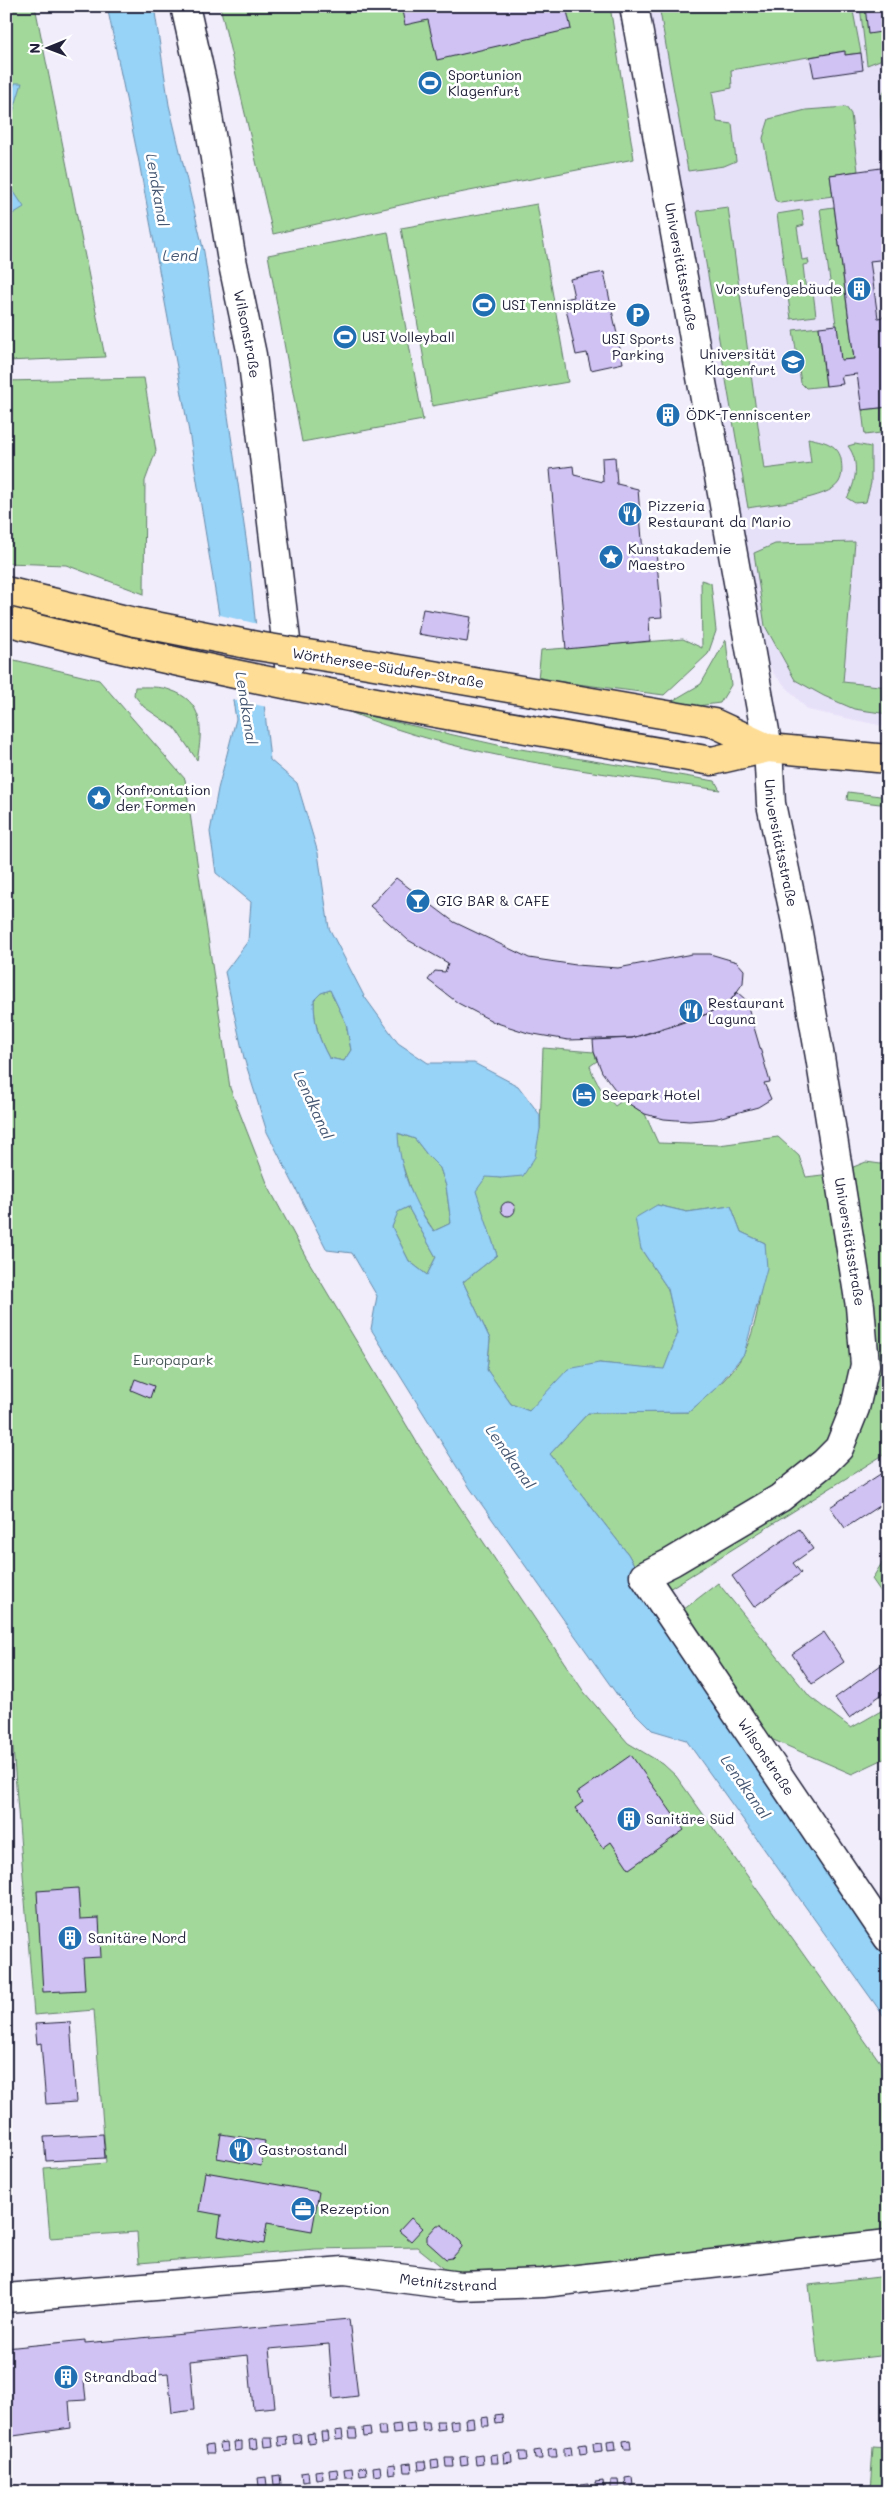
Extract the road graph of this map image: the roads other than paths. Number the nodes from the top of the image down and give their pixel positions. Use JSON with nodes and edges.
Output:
{"nodes":[{"id":1,"x":185,"y":6,"type":"edge"},
{"id":2,"x":634,"y":6,"type":"edge"},
{"id":3,"x":6,"y":591,"type":"edge"},
{"id":4,"x":6,"y":621,"type":"edge"},
{"id":5,"x":289,"y":665,"type":"dead end"},
{"id":6,"x":768,"y":748,"type":"junction"},
{"id":7,"x":888,"y":759,"type":"edge"},
{"id":8,"x":644,"y":1576,"type":"joint"},
{"id":9,"x":888,"y":1938,"type":"edge"},
{"id":10,"x":888,"y":2244,"type":"edge"},
{"id":11,"x":6,"y":2298,"type":"edge"}],
"edges":[{"from":1,"to":5,"type":"street","name":"Wilsonstraße"},
{"from":2,"to":6,"type":"street","name":"Universitätsstraße"},
{"from":3,"to":6,"type":"main road","name":"Wörthersee-Südufer-Straße","bridge":true},
{"from":4,"to":6,"type":"main road","name":"Wörthersee-Südufer-Straße"},
{"from":6,"to":7,"type":"main road","name":"Wörthersee-Südufer-Straße"},
{"from":6,"to":8,"type":"street","name":"Universitätsstraße"},
{"from":8,"to":9,"type":"street","name":"Wilsonstraße"},
{"from":10,"to":11,"type":"street","name":"Metnitzstrand"}]}
